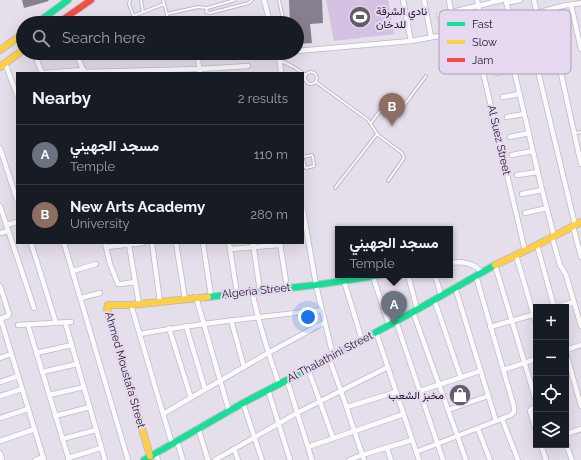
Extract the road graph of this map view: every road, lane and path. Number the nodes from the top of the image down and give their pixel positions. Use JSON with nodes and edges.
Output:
{"nodes":[{"id":1,"x":68,"y":0,"type":"edge"},
{"id":2,"x":91,"y":0,"type":"edge"},
{"id":3,"x":130,"y":0,"type":"edge"},
{"id":4,"x":141,"y":0,"type":"edge"},
{"id":5,"x":163,"y":0,"type":"edge"},
{"id":6,"x":235,"y":0,"type":"edge"},
{"id":7,"x":252,"y":0,"type":"edge"},
{"id":8,"x":264,"y":0,"type":"edge"},
{"id":9,"x":279,"y":0,"type":"edge"},
{"id":10,"x":403,"y":0,"type":"edge"},
{"id":11,"x":424,"y":0,"type":"edge"},
{"id":12,"x":449,"y":0,"type":"edge"},
{"id":13,"x":477,"y":0,"type":"edge"},
{"id":14,"x":520,"y":0,"type":"edge"},
{"id":15,"x":534,"y":0,"type":"edge"},
{"id":16,"x":561,"y":0,"type":"edge"},
{"id":17,"x":505,"y":1,"type":"edge"},
{"id":18,"x":581,"y":3,"type":"edge"},
{"id":19,"x":164,"y":4,"type":"junction"},
{"id":20,"x":571,"y":5,"type":"junction"},
{"id":21,"x":478,"y":6,"type":"junction"},
{"id":22,"x":562,"y":6,"type":"junction"},
{"id":23,"x":206,"y":8,"type":"junction"},
{"id":24,"x":451,"y":10,"type":"edge"},
{"id":25,"x":460,"y":10,"type":"edge"},
{"id":26,"x":479,"y":10,"type":"edge"},
{"id":27,"x":536,"y":10,"type":"edge"},
{"id":28,"x":547,"y":10,"type":"edge"},
{"id":29,"x":143,"y":12,"type":"junction"},
{"id":30,"x":167,"y":14,"type":"joint"},
{"id":31,"x":46,"y":16,"type":"edge"},
{"id":32,"x":69,"y":16,"type":"edge"},
{"id":33,"x":133,"y":16,"type":"joint"},
{"id":34,"x":268,"y":16,"type":"edge"},
{"id":35,"x":282,"y":16,"type":"edge"},
{"id":36,"x":439,"y":36,"type":"edge"},
{"id":37,"x":431,"y":37,"type":"junction"},
{"id":38,"x":16,"y":39,"type":"edge"},
{"id":39,"x":411,"y":41,"type":"junction"},
{"id":40,"x":581,"y":49,"type":"edge"},
{"id":41,"x":0,"y":50,"type":"edge"},
{"id":42,"x":304,"y":50,"type":"edge"},
{"id":43,"x":16,"y":55,"type":"edge"},
{"id":44,"x":37,"y":60,"type":"edge"},
{"id":45,"x":79,"y":60,"type":"edge"},
{"id":46,"x":198,"y":60,"type":"edge"},
{"id":47,"x":280,"y":60,"type":"joint"},
{"id":48,"x":2,"y":65,"type":"edge"},
{"id":49,"x":248,"y":66,"type":"dead end"},
{"id":50,"x":200,"y":71,"type":"edge"},
{"id":51,"x":43,"y":72,"type":"edge"},
{"id":52,"x":84,"y":72,"type":"edge"},
{"id":53,"x":281,"y":72,"type":"edge"},
{"id":54,"x":301,"y":72,"type":"edge"},
{"id":55,"x":483,"y":74,"type":"edge"},
{"id":56,"x":515,"y":74,"type":"edge"},
{"id":57,"x":539,"y":74,"type":"edge"},
{"id":58,"x":561,"y":74,"type":"edge"},
{"id":59,"x":306,"y":75,"type":"joint"},
{"id":60,"x":426,"y":76,"type":"dead end"},
{"id":61,"x":316,"y":82,"type":"junction"},
{"id":62,"x":16,"y":92,"type":"edge"},
{"id":63,"x":520,"y":94,"type":"junction"},
{"id":64,"x":503,"y":97,"type":"dead end"},
{"id":65,"x":402,"y":109,"type":"junction"},
{"id":66,"x":524,"y":114,"type":"junction"},
{"id":67,"x":507,"y":117,"type":"dead end"},
{"id":68,"x":394,"y":120,"type":"dead end"},
{"id":69,"x":371,"y":123,"type":"junction"},
{"id":70,"x":581,"y":132,"type":"edge"},
{"id":71,"x":529,"y":133,"type":"junction"},
{"id":72,"x":377,"y":134,"type":"junction"},
{"id":73,"x":574,"y":134,"type":"junction"},
{"id":74,"x":510,"y":137,"type":"dead end"},
{"id":75,"x":0,"y":148,"type":"edge"},
{"id":76,"x":533,"y":151,"type":"junction"},
{"id":77,"x":512,"y":155,"type":"dead end"},
{"id":78,"x":304,"y":158,"type":"edge"},
{"id":79,"x":581,"y":162,"type":"edge"},
{"id":80,"x":304,"y":166,"type":"edge"},
{"id":81,"x":538,"y":172,"type":"junction"},
{"id":82,"x":517,"y":175,"type":"dead end"},
{"id":83,"x":388,"y":181,"type":"dead end"},
{"id":84,"x":335,"y":188,"type":"dead end"},
{"id":85,"x":542,"y":190,"type":"junction"},
{"id":86,"x":522,"y":194,"type":"dead end"},
{"id":87,"x":16,"y":197,"type":"edge"},
{"id":88,"x":0,"y":206,"type":"edge"},
{"id":89,"x":547,"y":208,"type":"junction"},
{"id":90,"x":525,"y":213,"type":"dead end"},
{"id":91,"x":304,"y":216,"type":"edge"},
{"id":92,"x":16,"y":222,"type":"edge"},
{"id":93,"x":581,"y":222,"type":"edge"},
{"id":94,"x":6,"y":225,"type":"junction"},
{"id":95,"x":574,"y":226,"type":"junction"},
{"id":96,"x":8,"y":230,"type":"junction"},
{"id":97,"x":0,"y":233,"type":"edge"},
{"id":98,"x":553,"y":237,"type":"junction"},
{"id":99,"x":31,"y":244,"type":"edge"},
{"id":100,"x":64,"y":244,"type":"edge"},
{"id":101,"x":132,"y":244,"type":"edge"},
{"id":102,"x":152,"y":244,"type":"edge"},
{"id":103,"x":176,"y":244,"type":"edge"},
{"id":104,"x":203,"y":244,"type":"edge"},
{"id":105,"x":229,"y":244,"type":"edge"},
{"id":106,"x":280,"y":244,"type":"edge"},
{"id":107,"x":106,"y":245,"type":"edge"},
{"id":108,"x":254,"y":245,"type":"edge"},
{"id":109,"x":537,"y":245,"type":"junction"},
{"id":110,"x":230,"y":249,"type":"junction"},
{"id":111,"x":525,"y":251,"type":"junction"},
{"id":112,"x":516,"y":255,"type":"junction"},
{"id":113,"x":581,"y":257,"type":"edge"},
{"id":114,"x":453,"y":262,"type":"edge"},
{"id":115,"x":96,"y":264,"type":"dead end"},
{"id":116,"x":495,"y":265,"type":"junction"},
{"id":117,"x":73,"y":271,"type":"junction"},
{"id":118,"x":482,"y":272,"type":"junction"},
{"id":119,"x":476,"y":276,"type":"junction"},
{"id":120,"x":363,"y":278,"type":"edge"},
{"id":121,"x":374,"y":278,"type":"edge"},
{"id":122,"x":409,"y":278,"type":"edge"},
{"id":123,"x":436,"y":278,"type":"edge"},
{"id":124,"x":135,"y":282,"type":"junction"},
{"id":125,"x":344,"y":282,"type":"junction"},
{"id":126,"x":316,"y":285,"type":"junction"},
{"id":127,"x":0,"y":286,"type":"edge"},
{"id":128,"x":455,"y":287,"type":"junction"},
{"id":129,"x":287,"y":288,"type":"junction"},
{"id":130,"x":260,"y":291,"type":"junction"},
{"id":131,"x":252,"y":292,"type":"junction"},
{"id":132,"x":100,"y":293,"type":"dead end"},
{"id":133,"x":237,"y":293,"type":"junction"},
{"id":134,"x":441,"y":295,"type":"junction"},
{"id":135,"x":211,"y":296,"type":"junction"},
{"id":136,"x":81,"y":298,"type":"junction"},
{"id":137,"x":196,"y":298,"type":"junction"},
{"id":138,"x":185,"y":299,"type":"junction"},
{"id":139,"x":434,"y":299,"type":"junction"},
{"id":140,"x":160,"y":302,"type":"junction"},
{"id":141,"x":574,"y":302,"type":"junction"},
{"id":142,"x":139,"y":304,"type":"junction"},
{"id":143,"x":553,"y":304,"type":"edge"},
{"id":144,"x":568,"y":304,"type":"edge"},
{"id":145,"x":131,"y":305,"type":"junction"},
{"id":146,"x":34,"y":308,"type":"dead end"},
{"id":147,"x":533,"y":308,"type":"edge"},
{"id":148,"x":322,"y":310,"type":"junction"},
{"id":149,"x":415,"y":311,"type":"junction"},
{"id":150,"x":533,"y":315,"type":"edge"},
{"id":151,"x":258,"y":317,"type":"junction"},
{"id":152,"x":231,"y":320,"type":"junction"},
{"id":153,"x":396,"y":321,"type":"junction"},
{"id":154,"x":512,"y":321,"type":"junction"},
{"id":155,"x":0,"y":322,"type":"edge"},
{"id":156,"x":65,"y":322,"type":"junction"},
{"id":157,"x":71,"y":322,"type":"dead end"},
{"id":158,"x":325,"y":322,"type":"junction"},
{"id":159,"x":56,"y":323,"type":"junction"},
{"id":160,"x":204,"y":323,"type":"junction"},
{"id":161,"x":28,"y":324,"type":"junction"},
{"id":162,"x":18,"y":325,"type":"dead end"},
{"id":163,"x":389,"y":325,"type":"junction"},
{"id":164,"x":186,"y":326,"type":"junction"},
{"id":165,"x":581,"y":326,"type":"edge"},
{"id":166,"x":490,"y":327,"type":"junction"},
{"id":167,"x":169,"y":328,"type":"junction"},
{"id":168,"x":376,"y":332,"type":"junction"},
{"id":169,"x":140,"y":334,"type":"junction"},
{"id":170,"x":6,"y":338,"type":"junction"},
{"id":171,"x":0,"y":340,"type":"edge"},
{"id":172,"x":362,"y":340,"type":"junction"},
{"id":173,"x":72,"y":345,"type":"junction"},
{"id":174,"x":581,"y":345,"type":"edge"},
{"id":175,"x":569,"y":349,"type":"edge"},
{"id":176,"x":36,"y":353,"type":"junction"},
{"id":177,"x":268,"y":353,"type":"junction"},
{"id":178,"x":11,"y":354,"type":"junction"},
{"id":179,"x":331,"y":357,"type":"junction"},
{"id":180,"x":0,"y":358,"type":"edge"},
{"id":181,"x":533,"y":361,"type":"edge"},
{"id":182,"x":524,"y":363,"type":"junction"},
{"id":183,"x":77,"y":364,"type":"junction"},
{"id":184,"x":569,"y":364,"type":"edge"},
{"id":185,"x":244,"y":367,"type":"junction"},
{"id":186,"x":388,"y":367,"type":"junction"},
{"id":187,"x":308,"y":369,"type":"junction"},
{"id":188,"x":503,"y":370,"type":"junction"},
{"id":189,"x":480,"y":371,"type":"junction"},
{"id":190,"x":42,"y":372,"type":"junction"},
{"id":191,"x":18,"y":376,"type":"junction"},
{"id":192,"x":461,"y":378,"type":"junction"},
{"id":193,"x":287,"y":380,"type":"junction"},
{"id":194,"x":221,"y":381,"type":"junction"},
{"id":195,"x":0,"y":382,"type":"edge"},
{"id":196,"x":279,"y":384,"type":"junction"},
{"id":197,"x":439,"y":385,"type":"junction"},
{"id":198,"x":84,"y":387,"type":"junction"},
{"id":199,"x":22,"y":389,"type":"junction"},
{"id":200,"x":205,"y":389,"type":"junction"},
{"id":201,"x":268,"y":390,"type":"junction"},
{"id":202,"x":341,"y":391,"type":"junction"},
{"id":203,"x":396,"y":392,"type":"junction"},
{"id":204,"x":420,"y":392,"type":"junction"},
{"id":205,"x":533,"y":392,"type":"edge"},
{"id":206,"x":49,"y":395,"type":"junction"},
{"id":207,"x":0,"y":396,"type":"edge"},
{"id":208,"x":488,"y":396,"type":"junction"},
{"id":209,"x":191,"y":398,"type":"junction"},
{"id":210,"x":320,"y":401,"type":"junction"},
{"id":211,"x":244,"y":403,"type":"junction"},
{"id":212,"x":581,"y":406,"type":"edge"},
{"id":213,"x":90,"y":407,"type":"junction"},
{"id":214,"x":347,"y":407,"type":"junction"},
{"id":215,"x":533,"y":408,"type":"edge"},
{"id":216,"x":28,"y":409,"type":"junction"},
{"id":217,"x":448,"y":410,"type":"junction"},
{"id":218,"x":229,"y":411,"type":"junction"},
{"id":219,"x":297,"y":413,"type":"junction"},
{"id":220,"x":163,"y":414,"type":"junction"},
{"id":221,"x":404,"y":414,"type":"junction"},
{"id":222,"x":56,"y":416,"type":"junction"},
{"id":223,"x":0,"y":418,"type":"edge"},
{"id":224,"x":502,"y":419,"type":"junction"},
{"id":225,"x":533,"y":421,"type":"edge"},
{"id":226,"x":496,"y":422,"type":"junction"},
{"id":227,"x":278,"y":423,"type":"junction"},
{"id":228,"x":198,"y":428,"type":"junction"},
{"id":229,"x":34,"y":429,"type":"junction"},
{"id":230,"x":478,"y":429,"type":"junction"},
{"id":231,"x":581,"y":429,"type":"edge"},
{"id":232,"x":96,"y":430,"type":"junction"},
{"id":233,"x":355,"y":431,"type":"junction"},
{"id":234,"x":569,"y":433,"type":"edge"},
{"id":235,"x":254,"y":437,"type":"junction"},
{"id":236,"x":458,"y":437,"type":"junction"},
{"id":237,"x":333,"y":438,"type":"junction"},
{"id":238,"x":62,"y":439,"type":"junction"},
{"id":239,"x":412,"y":440,"type":"junction"},
{"id":240,"x":0,"y":441,"type":"edge"},
{"id":241,"x":174,"y":442,"type":"junction"},
{"id":242,"x":438,"y":444,"type":"junction"},
{"id":243,"x":308,"y":447,"type":"junction"},
{"id":244,"x":101,"y":448,"type":"junction"},
{"id":245,"x":387,"y":448,"type":"junction"},
{"id":246,"x":542,"y":448,"type":"edge"},
{"id":247,"x":568,"y":448,"type":"edge"},
{"id":248,"x":234,"y":449,"type":"junction"},
{"id":249,"x":416,"y":452,"type":"junction"},
{"id":250,"x":0,"y":453,"type":"edge"},
{"id":251,"x":156,"y":453,"type":"junction"},
{"id":252,"x":150,"y":456,"type":"junction"},
{"id":253,"x":363,"y":458,"type":"edge"},
{"id":254,"x":44,"y":459,"type":"edge"},
{"id":255,"x":69,"y":459,"type":"edge"},
{"id":256,"x":2,"y":460,"type":"edge"},
{"id":257,"x":34,"y":460,"type":"edge"},
{"id":258,"x":105,"y":460,"type":"edge"},
{"id":259,"x":128,"y":460,"type":"edge"},
{"id":260,"x":144,"y":460,"type":"edge"},
{"id":261,"x":158,"y":460,"type":"edge"},
{"id":262,"x":183,"y":460,"type":"edge"},
{"id":263,"x":208,"y":460,"type":"edge"},
{"id":264,"x":215,"y":460,"type":"edge"},
{"id":265,"x":238,"y":460,"type":"edge"},
{"id":266,"x":262,"y":460,"type":"edge"},
{"id":267,"x":290,"y":460,"type":"edge"},
{"id":268,"x":312,"y":460,"type":"edge"},
{"id":269,"x":350,"y":460,"type":"edge"},
{"id":270,"x":391,"y":460,"type":"edge"},
{"id":271,"x":419,"y":460,"type":"edge"},
{"id":272,"x":443,"y":460,"type":"edge"},
{"id":273,"x":466,"y":460,"type":"edge"},
{"id":274,"x":490,"y":460,"type":"edge"},
{"id":275,"x":518,"y":460,"type":"edge"},
{"id":276,"x":546,"y":460,"type":"edge"},
{"id":277,"x":572,"y":460,"type":"edge"}],
"edges":[{"from":1,"to":31,"type":"street"},
{"from":2,"to":32,"type":"street"},
{"from":3,"to":33,"type":"lane"},
{"from":4,"to":29,"type":"lane"},
{"from":5,"to":19,"type":"lane"},
{"from":6,"to":23,"type":"lane"},
{"from":7,"to":23,"type":"lane"},
{"from":8,"to":34,"type":"street"},
{"from":9,"to":35,"type":"lane"},
{"from":10,"to":39,"type":"street"},
{"from":11,"to":37,"type":"street"},
{"from":12,"to":24,"type":"street"},
{"from":13,"to":21,"type":"street"},
{"from":14,"to":17,"type":"street"},
{"from":15,"to":27,"type":"street"},
{"from":16,"to":22,"type":"street"},
{"from":17,"to":21,"type":"street"},
{"from":18,"to":20,"type":"street"},
{"from":19,"to":29,"type":"lane"},
{"from":19,"to":30,"type":"lane"},
{"from":20,"to":22,"type":"street"},
{"from":20,"to":40,"type":"street"},
{"from":21,"to":25,"type":"street"},
{"from":21,"to":26,"type":"street"},
{"from":22,"to":28,"type":"street"},
{"from":23,"to":30,"type":"lane"},
{"from":29,"to":33,"type":"lane"},
{"from":36,"to":37,"type":"street"},
{"from":37,"to":39,"type":"street"},
{"from":38,"to":41,"type":"street"},
{"from":39,"to":42,"type":"street"},
{"from":43,"to":48,"type":"street"},
{"from":44,"to":51,"type":"street"},
{"from":45,"to":52,"type":"street"},
{"from":46,"to":50,"type":"street"},
{"from":47,"to":53,"type":"street"},
{"from":47,"to":54,"type":"lane"},
{"from":48,"to":62,"type":"street"},
{"from":49,"to":50,"type":"street"},
{"from":50,"to":52,"type":"street"},
{"from":55,"to":111,"type":"street","name":"Al Suez Street"},
{"from":56,"to":63,"type":"street"},
{"from":57,"to":95,"type":"street"},
{"from":58,"to":73,"type":"street"},
{"from":59,"to":61,"type":"lane"},
{"from":59,"to":61,"type":"lane"},
{"from":60,"to":65,"type":"lane"},
{"from":61,"to":69,"type":"lane"},
{"from":63,"to":64,"type":"street"},
{"from":63,"to":66,"type":"street"},
{"from":65,"to":68,"type":"lane"},
{"from":65,"to":69,"type":"lane"},
{"from":66,"to":67,"type":"street"},
{"from":66,"to":71,"type":"street"},
{"from":69,"to":72,"type":"lane"},
{"from":70,"to":73,"type":"lane"},
{"from":71,"to":74,"type":"street"},
{"from":71,"to":76,"type":"street"},
{"from":72,"to":83,"type":"lane"},
{"from":72,"to":84,"type":"lane"},
{"from":73,"to":79,"type":"street"},
{"from":75,"to":87,"type":"street"},
{"from":76,"to":77,"type":"street"},
{"from":76,"to":81,"type":"street"},
{"from":78,"to":80,"type":"lane"},
{"from":81,"to":82,"type":"street"},
{"from":81,"to":85,"type":"street"},
{"from":85,"to":86,"type":"street"},
{"from":85,"to":89,"type":"street"},
{"from":88,"to":94,"type":"street"},
{"from":89,"to":90,"type":"street"},
{"from":89,"to":98,"type":"street"},
{"from":91,"to":126,"type":"street"},
{"from":92,"to":94,"type":"street"},
{"from":93,"to":95,"type":"street","name":"Al Thalathini Street"},
{"from":94,"to":96,"type":"street"},
{"from":95,"to":98,"type":"street","name":"Al Thalathini Street"},
{"from":95,"to":113,"type":"street"},
{"from":96,"to":97,"type":"street"},
{"from":96,"to":146,"type":"street"},
{"from":98,"to":109,"type":"street","name":"Al Thalathini Street"},
{"from":98,"to":141,"type":"street"},
{"from":99,"to":159,"type":"street"},
{"from":100,"to":117,"type":"street"},
{"from":101,"to":107,"type":"street"},
{"from":101,"to":124,"type":"street"},
{"from":102,"to":140,"type":"street"},
{"from":103,"to":138,"type":"street"},
{"from":104,"to":135,"type":"street"},
{"from":105,"to":110,"type":"street"},
{"from":106,"to":108,"type":"street"},
{"from":106,"to":129,"type":"street"},
{"from":107,"to":124,"type":"street"},
{"from":108,"to":110,"type":"street"},
{"from":108,"to":130,"type":"street"},
{"from":109,"to":111,"type":"street","name":"Al Thalathini Street"},
{"from":109,"to":143,"type":"street"},
{"from":110,"to":133,"type":"street"},
{"from":111,"to":112,"type":"street","name":"Al Thalathini Street"},
{"from":112,"to":116,"type":"street","name":"Al Thalathini Street"},
{"from":112,"to":147,"type":"street"},
{"from":114,"to":118,"type":"street"},
{"from":115,"to":117,"type":"street"},
{"from":116,"to":118,"type":"street","name":"Al Thalathini Street"},
{"from":116,"to":154,"type":"street"},
{"from":117,"to":136,"type":"street"},
{"from":118,"to":119,"type":"street","name":"Al Thalathini Street"},
{"from":119,"to":128,"type":"street","name":"Al Thalathini Street"},
{"from":119,"to":166,"type":"street"},
{"from":120,"to":125,"type":"street","name":"Algeria Street"},
{"from":121,"to":163,"type":"street"},
{"from":122,"to":149,"type":"street"},
{"from":123,"to":134,"type":"street"},
{"from":124,"to":142,"type":"street"},
{"from":125,"to":126,"type":"street","name":"Algeria Street"},
{"from":125,"to":172,"type":"street"},
{"from":126,"to":129,"type":"street","name":"Algeria Street"},
{"from":126,"to":148,"type":"street"},
{"from":127,"to":155,"type":"street"},
{"from":128,"to":134,"type":"street","name":"Al Thalathini Street"},
{"from":128,"to":189,"type":"street"},
{"from":129,"to":130,"type":"street","name":"Algeria Street"},
{"from":130,"to":131,"type":"street","name":"Algeria Street"},
{"from":131,"to":133,"type":"street","name":"Algeria Street"},
{"from":131,"to":151,"type":"street"},
{"from":132,"to":136,"type":"street"},
{"from":133,"to":135,"type":"street","name":"Algeria Street"},
{"from":134,"to":139,"type":"street","name":"Al Thalathini Street"},
{"from":135,"to":137,"type":"street","name":"Algeria Street"},
{"from":136,"to":259,"type":"street"},
{"from":137,"to":138,"type":"street","name":"Algeria Street"},
{"from":137,"to":160,"type":"street"},
{"from":138,"to":140,"type":"street","name":"Algeria Street"},
{"from":139,"to":149,"type":"street","name":"Al Thalathini Street"},
{"from":139,"to":192,"type":"street"},
{"from":140,"to":142,"type":"street","name":"Algeria Street"},
{"from":141,"to":144,"type":"street"},
{"from":141,"to":165,"type":"street"},
{"from":142,"to":145,"type":"street","name":"Algeria Street"},
{"from":145,"to":169,"type":"street"},
{"from":145,"to":252,"type":"street","name":"Ahmed Moustafa Street"},
{"from":148,"to":151,"type":"street"},
{"from":148,"to":158,"type":"street"},
{"from":149,"to":153,"type":"street","name":"Al Thalathini Street"},
{"from":149,"to":197,"type":"street"},
{"from":150,"to":154,"type":"street"},
{"from":151,"to":152,"type":"street"},
{"from":151,"to":177,"type":"street"},
{"from":152,"to":160,"type":"street"},
{"from":152,"to":185,"type":"street"},
{"from":153,"to":163,"type":"street","name":"Al Thalathini Street"},
{"from":153,"to":204,"type":"street"},
{"from":154,"to":166,"type":"street"},
{"from":154,"to":182,"type":"street"},
{"from":155,"to":170,"type":"street"},
{"from":156,"to":157,"type":"street"},
{"from":156,"to":159,"type":"street"},
{"from":156,"to":173,"type":"street"},
{"from":158,"to":177,"type":"street"},
{"from":158,"to":179,"type":"street"},
{"from":159,"to":161,"type":"street"},
{"from":160,"to":164,"type":"street"},
{"from":160,"to":194,"type":"street"},
{"from":161,"to":162,"type":"street"},
{"from":161,"to":176,"type":"street"},
{"from":163,"to":168,"type":"street","name":"Al Thalathini Street"},
{"from":164,"to":167,"type":"street"},
{"from":164,"to":200,"type":"street"},
{"from":166,"to":188,"type":"street"},
{"from":167,"to":169,"type":"street"},
{"from":167,"to":209,"type":"street"},
{"from":168,"to":172,"type":"street","name":"Al Thalathini Street"},
{"from":168,"to":186,"type":"street"},
{"from":169,"to":220,"type":"street"},
{"from":170,"to":171,"type":"street"},
{"from":170,"to":178,"type":"street"},
{"from":172,"to":179,"type":"street","name":"Al Thalathini Street"},
{"from":173,"to":176,"type":"street"},
{"from":173,"to":183,"type":"street"},
{"from":174,"to":175,"type":"street"},
{"from":176,"to":190,"type":"street"},
{"from":177,"to":185,"type":"street"},
{"from":177,"to":196,"type":"street"},
{"from":178,"to":180,"type":"street"},
{"from":178,"to":191,"type":"street"},
{"from":179,"to":187,"type":"street","name":"Al Thalathini Street"},
{"from":179,"to":202,"type":"street"},
{"from":181,"to":182,"type":"street"},
{"from":182,"to":188,"type":"street"},
{"from":182,"to":205,"type":"street"},
{"from":183,"to":190,"type":"street"},
{"from":183,"to":198,"type":"street"},
{"from":184,"to":212,"type":"street"},
{"from":185,"to":194,"type":"street"},
{"from":186,"to":202,"type":"street"},
{"from":186,"to":203,"type":"street"},
{"from":187,"to":193,"type":"street","name":"Al Thalathini Street"},
{"from":187,"to":210,"type":"street"},
{"from":188,"to":224,"type":"street"},
{"from":189,"to":192,"type":"street"},
{"from":189,"to":208,"type":"street"},
{"from":190,"to":206,"type":"street"},
{"from":191,"to":195,"type":"street"},
{"from":191,"to":199,"type":"street"},
{"from":192,"to":197,"type":"street"},
{"from":193,"to":196,"type":"street","name":"Al Thalathini Street"},
{"from":193,"to":219,"type":"street"},
{"from":194,"to":200,"type":"street"},
{"from":194,"to":218,"type":"street"},
{"from":196,"to":201,"type":"street","name":"Al Thalathini Street"},
{"from":197,"to":204,"type":"street"},
{"from":197,"to":217,"type":"street"},
{"from":198,"to":206,"type":"street"},
{"from":198,"to":213,"type":"street"},
{"from":199,"to":207,"type":"street"},
{"from":199,"to":216,"type":"street"},
{"from":200,"to":209,"type":"street"},
{"from":201,"to":211,"type":"street","name":"Al Thalathini Street"},
{"from":201,"to":227,"type":"street"},
{"from":202,"to":210,"type":"street"},
{"from":202,"to":214,"type":"street"},
{"from":203,"to":214,"type":"street"},
{"from":203,"to":221,"type":"street"},
{"from":204,"to":242,"type":"street"},
{"from":206,"to":222,"type":"street"},
{"from":208,"to":217,"type":"street"},
{"from":208,"to":226,"type":"street"},
{"from":209,"to":220,"type":"street"},
{"from":210,"to":219,"type":"street"},
{"from":210,"to":237,"type":"street"},
{"from":211,"to":218,"type":"street","name":"Al Thalathini Street"},
{"from":211,"to":235,"type":"street"},
{"from":213,"to":222,"type":"street"},
{"from":213,"to":232,"type":"street"},
{"from":214,"to":233,"type":"street"},
{"from":215,"to":225,"type":"street"},
{"from":216,"to":223,"type":"street"},
{"from":216,"to":229,"type":"street"},
{"from":217,"to":236,"type":"street"},
{"from":218,"to":228,"type":"street","name":"Al Thalathini Street"},
{"from":219,"to":227,"type":"street"},
{"from":219,"to":243,"type":"street"},
{"from":220,"to":241,"type":"street"},
{"from":221,"to":233,"type":"street"},
{"from":221,"to":239,"type":"street"},
{"from":222,"to":238,"type":"street"},
{"from":224,"to":226,"type":"street"},
{"from":224,"to":275,"type":"street"},
{"from":226,"to":230,"type":"street"},
{"from":227,"to":235,"type":"street"},
{"from":227,"to":267,"type":"street"},
{"from":228,"to":241,"type":"street","name":"Al Thalathini Street"},
{"from":228,"to":263,"type":"street"},
{"from":229,"to":240,"type":"street"},
{"from":229,"to":254,"type":"street"},
{"from":230,"to":236,"type":"street"},
{"from":230,"to":274,"type":"street"},
{"from":231,"to":234,"type":"street"},
{"from":232,"to":238,"type":"street"},
{"from":232,"to":244,"type":"street"},
{"from":233,"to":237,"type":"street"},
{"from":233,"to":253,"type":"street"},
{"from":235,"to":248,"type":"street"},
{"from":235,"to":266,"type":"street"},
{"from":236,"to":242,"type":"street"},
{"from":236,"to":273,"type":"street"},
{"from":237,"to":243,"type":"street"},
{"from":238,"to":255,"type":"street"},
{"from":239,"to":245,"type":"street"},
{"from":239,"to":249,"type":"street"},
{"from":241,"to":251,"type":"street","name":"Al Thalathini Street"},
{"from":241,"to":262,"type":"street"},
{"from":242,"to":249,"type":"street"},
{"from":242,"to":272,"type":"street"},
{"from":243,"to":268,"type":"street"},
{"from":244,"to":255,"type":"street"},
{"from":244,"to":258,"type":"street"},
{"from":245,"to":253,"type":"street"},
{"from":245,"to":270,"type":"street"},
{"from":246,"to":276,"type":"street"},
{"from":247,"to":277,"type":"street"},
{"from":248,"to":264,"type":"street"},
{"from":248,"to":265,"type":"street"},
{"from":249,"to":271,"type":"street"},
{"from":250,"to":256,"type":"street"},
{"from":251,"to":252,"type":"street","name":"Al Thalathini Street"},
{"from":251,"to":261,"type":"street"},
{"from":252,"to":260,"type":"street","name":"Al Thalathini Street"},
{"from":253,"to":269,"type":"street"},
{"from":254,"to":257,"type":"street"}]}
